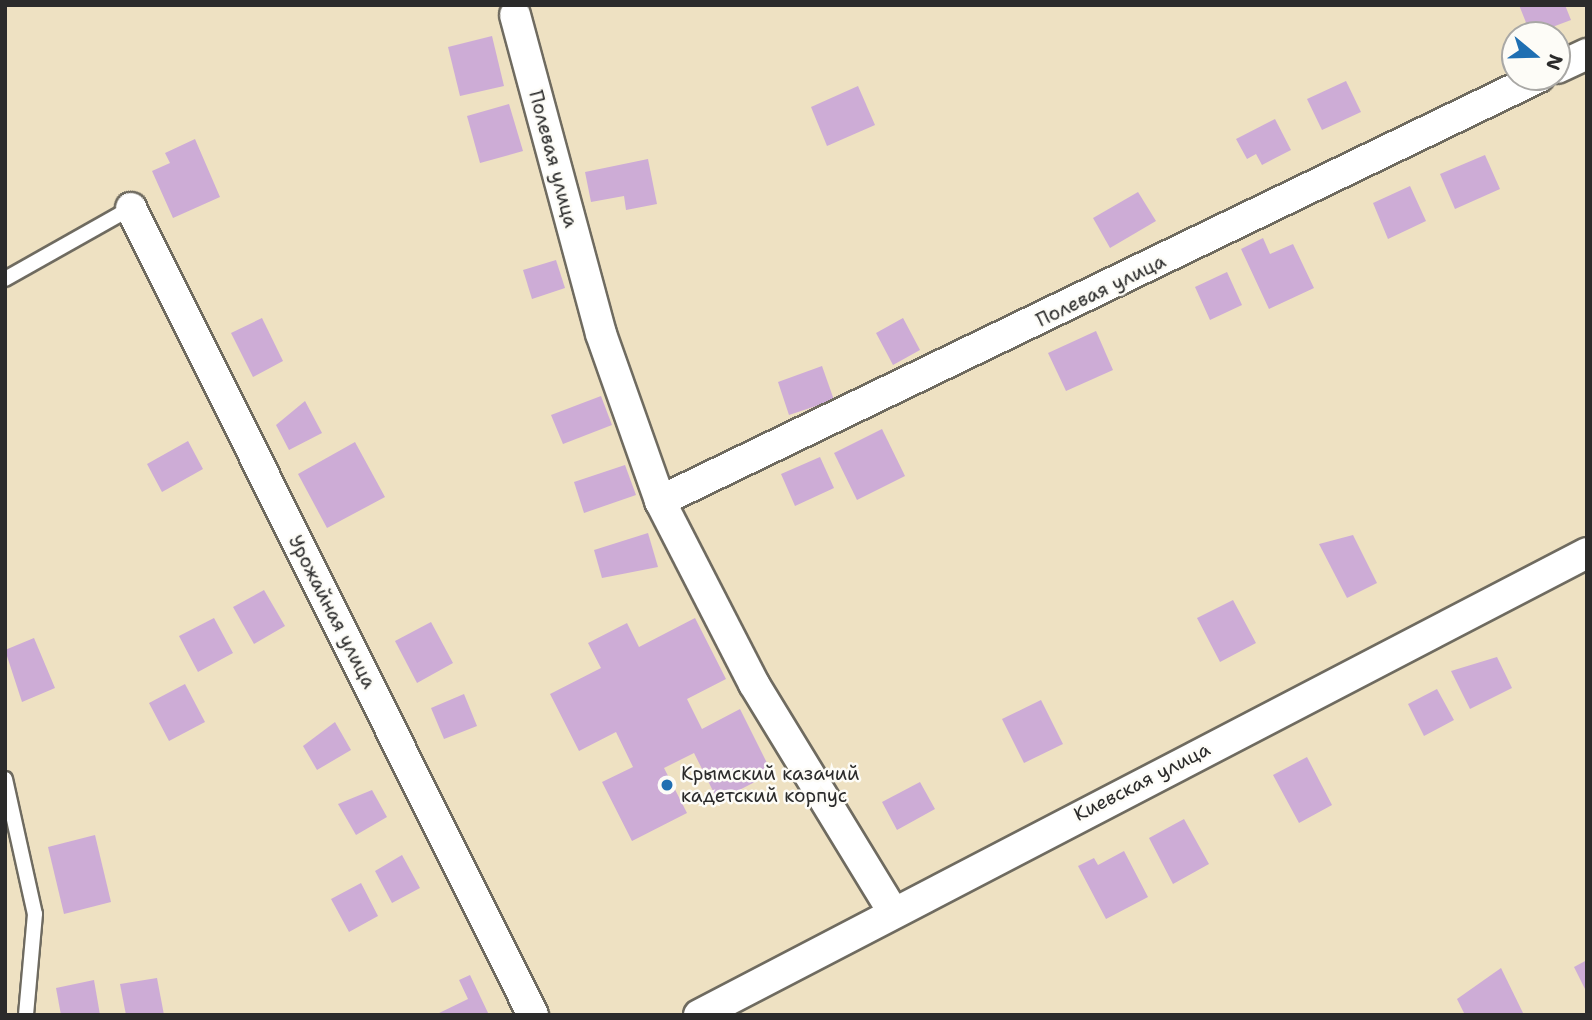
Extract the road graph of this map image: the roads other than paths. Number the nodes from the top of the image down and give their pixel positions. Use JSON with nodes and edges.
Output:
{"nodes":[{"id":1,"x":515,"y":15,"type":"dead end"},
{"id":2,"x":1587,"y":54,"type":"edge"},
{"id":3,"x":1571,"y":61,"type":"edge"},
{"id":4,"x":1510,"y":91,"type":"edge"},
{"id":5,"x":131,"y":208,"type":"joint"},
{"id":6,"x":5,"y":279,"type":"edge"},
{"id":7,"x":660,"y":501,"type":"junction"},
{"id":8,"x":1587,"y":553,"type":"edge"},
{"id":9,"x":5,"y":779,"type":"edge"},
{"id":10,"x":892,"y":911,"type":"junction"},
{"id":11,"x":26,"y":1015,"type":"edge"},
{"id":12,"x":533,"y":1015,"type":"edge"},
{"id":13,"x":699,"y":1015,"type":"edge"}],
"edges":[{"from":1,"to":7,"type":"street","name":"Полевая улица"},
{"from":2,"to":3,"type":"street"},
{"from":4,"to":7,"type":"street","name":"Полевая улица"},
{"from":5,"to":6,"type":"lane"},
{"from":5,"to":12,"type":"street","name":"Урожайная улица"},
{"from":7,"to":10,"type":"street","name":"Полевая улица"},
{"from":8,"to":10,"type":"street","name":"Киевская улица"},
{"from":9,"to":11,"type":"lane"},
{"from":10,"to":13,"type":"street","name":"Киевская улица"}]}
